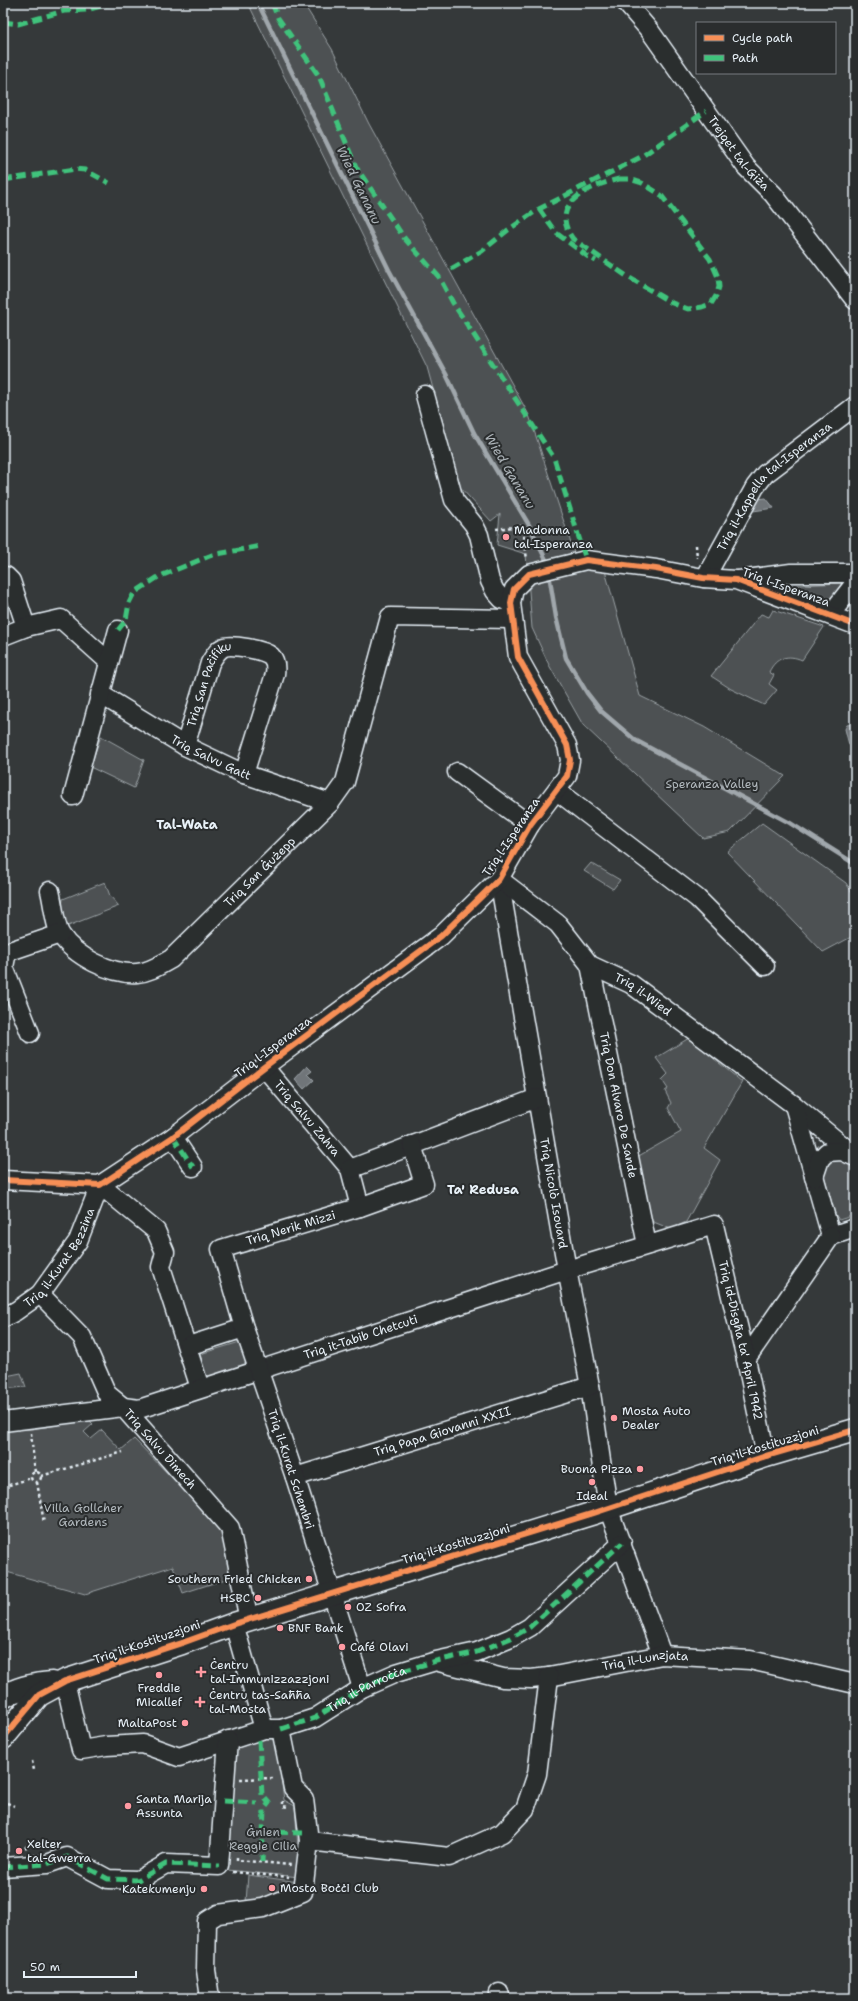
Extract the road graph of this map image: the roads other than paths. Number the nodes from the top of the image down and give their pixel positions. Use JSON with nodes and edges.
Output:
{"nodes":[{"id":1,"x":626,"y":3,"type":"edge"},
{"id":2,"x":855,"y":300,"type":"edge"},
{"id":3,"x":425,"y":395,"type":"dead end"},
{"id":4,"x":855,"y":406,"type":"edge"},
{"id":5,"x":855,"y":573,"type":"edge"},
{"id":6,"x":3,"y":576,"type":"edge"},
{"id":7,"x":705,"y":578,"type":"junction"},
{"id":8,"x":736,"y":580,"type":"junction"},
{"id":9,"x":855,"y":583,"type":"edge"},
{"id":10,"x":512,"y":611,"type":"junction"},
{"id":11,"x":830,"y":615,"type":"junction"},
{"id":12,"x":25,"y":624,"type":"junction"},
{"id":13,"x":855,"y":625,"type":"edge"},
{"id":14,"x":3,"y":627,"type":"edge"},
{"id":15,"x":118,"y":630,"type":"dead end"},
{"id":16,"x":3,"y":636,"type":"edge"},
{"id":17,"x":109,"y":662,"type":"junction"},
{"id":18,"x":100,"y":694,"type":"junction"},
{"id":19,"x":185,"y":746,"type":"junction"},
{"id":20,"x":457,"y":772,"type":"dead end"},
{"id":21,"x":244,"y":774,"type":"junction"},
{"id":22,"x":557,"y":791,"type":"junction"},
{"id":23,"x":73,"y":796,"type":"dead end"},
{"id":24,"x":330,"y":804,"type":"junction"},
{"id":25,"x":530,"y":825,"type":"junction"},
{"id":26,"x":499,"y":879,"type":"junction"},
{"id":27,"x":50,"y":891,"type":"dead end"},
{"id":28,"x":60,"y":934,"type":"junction"},
{"id":29,"x":590,"y":965,"type":"junction"},
{"id":30,"x":765,"y":966,"type":"dead end"},
{"id":31,"x":30,"y":1033,"type":"dead end"},
{"id":32,"x":264,"y":1067,"type":"junction"},
{"id":33,"x":537,"y":1098,"type":"junction"},
{"id":34,"x":794,"y":1105,"type":"junction"},
{"id":35,"x":173,"y":1137,"type":"junction"},
{"id":36,"x":412,"y":1145,"type":"junction"},
{"id":37,"x":855,"y":1156,"type":"edge"},
{"id":38,"x":193,"y":1167,"type":"dead end"},
{"id":39,"x":350,"y":1169,"type":"junction"},
{"id":40,"x":814,"y":1177,"type":"junction"},
{"id":41,"x":3,"y":1180,"type":"edge"},
{"id":42,"x":100,"y":1185,"type":"junction"},
{"id":43,"x":360,"y":1207,"type":"junction"},
{"id":44,"x":714,"y":1225,"type":"joint"},
{"id":45,"x":855,"y":1228,"type":"edge"},
{"id":46,"x":831,"y":1236,"type":"junction"},
{"id":47,"x":647,"y":1245,"type":"junction"},
{"id":48,"x":221,"y":1250,"type":"joint"},
{"id":49,"x":567,"y":1270,"type":"junction"},
{"id":50,"x":40,"y":1294,"type":"junction"},
{"id":51,"x":3,"y":1318,"type":"edge"},
{"id":52,"x":244,"y":1328,"type":"junction"},
{"id":53,"x":188,"y":1346,"type":"junction"},
{"id":54,"x":746,"y":1358,"type":"junction"},
{"id":55,"x":258,"y":1369,"type":"junction"},
{"id":56,"x":590,"y":1386,"type":"junction"},
{"id":57,"x":200,"y":1388,"type":"junction"},
{"id":58,"x":122,"y":1407,"type":"junction"},
{"id":59,"x":3,"y":1422,"type":"edge"},
{"id":60,"x":855,"y":1430,"type":"edge"},
{"id":61,"x":766,"y":1456,"type":"junction"},
{"id":62,"x":295,"y":1477,"type":"junction"},
{"id":63,"x":608,"y":1508,"type":"junction"},
{"id":64,"x":622,"y":1543,"type":"junction"},
{"id":65,"x":332,"y":1594,"type":"junction"},
{"id":66,"x":242,"y":1622,"type":"junction"},
{"id":67,"x":662,"y":1655,"type":"junction"},
{"id":68,"x":436,"y":1661,"type":"junction"},
{"id":69,"x":548,"y":1677,"type":"junction"},
{"id":70,"x":65,"y":1681,"type":"junction"},
{"id":71,"x":855,"y":1684,"type":"edge"},
{"id":72,"x":362,"y":1688,"type":"junction"},
{"id":73,"x":3,"y":1697,"type":"edge"},
{"id":74,"x":273,"y":1729,"type":"junction"},
{"id":75,"x":3,"y":1738,"type":"edge"},
{"id":76,"x":228,"y":1740,"type":"junction"},
{"id":77,"x":309,"y":1841,"type":"junction"},
{"id":78,"x":3,"y":1867,"type":"edge"},
{"id":79,"x":210,"y":1998,"type":"edge"}],
"edges":[{"from":1,"to":2,"type":"street","name":"Trejqet tal-Giża"},
{"from":3,"to":10,"type":"street"},
{"from":4,"to":7,"type":"street","name":"Triq il-Kappella tal-Isperanza"},
{"from":5,"to":8,"type":"street"},
{"from":6,"to":12,"type":"street"},
{"from":7,"to":8,"type":"street","name":"Triq l-Isperanza"},
{"from":7,"to":10,"type":"street","name":"Triq l-Isperanza"},
{"from":8,"to":11,"type":"street","name":"Triq l-Isperanza"},
{"from":9,"to":11,"type":"street"},
{"from":10,"to":22,"type":"street","name":"Triq l-Isperanza"},
{"from":10,"to":24,"type":"street","name":"Triq San Ġużepp"},
{"from":11,"to":13,"type":"street","name":"Triq l-Isperanza"},
{"from":12,"to":14,"type":"street"},
{"from":12,"to":16,"type":"street"},
{"from":12,"to":17,"type":"street"},
{"from":15,"to":17,"type":"street"},
{"from":17,"to":18,"type":"street"},
{"from":18,"to":19,"type":"street","name":"Triq Salvu Gatt"},
{"from":18,"to":23,"type":"street"},
{"from":19,"to":21,"type":"street","name":"Triq Salvu Gatt"},
{"from":19,"to":21,"type":"street","name":"Triq San Paċifiku"},
{"from":20,"to":25,"type":"street"},
{"from":21,"to":24,"type":"street","name":"Triq Salvu Gatt"},
{"from":22,"to":25,"type":"street","name":"Triq l-Isperanza"},
{"from":22,"to":30,"type":"street"},
{"from":24,"to":28,"type":"street","name":"Triq San Ġużepp"},
{"from":25,"to":26,"type":"street","name":"Triq l-Isperanza"},
{"from":26,"to":29,"type":"street","name":"Triq il-Wied"},
{"from":26,"to":32,"type":"street","name":"Triq l-Isperanza"},
{"from":26,"to":33,"type":"street","name":"Triq Nicolò Isouard"},
{"from":27,"to":28,"type":"street","name":"Triq San Ġużepp"},
{"from":28,"to":31,"type":"street"},
{"from":29,"to":34,"type":"street","name":"Triq il-Wied"},
{"from":29,"to":47,"type":"street","name":"Triq Don Alvaro De Sande"},
{"from":32,"to":35,"type":"street","name":"Triq l-Isperanza"},
{"from":32,"to":39,"type":"street","name":"Triq Salvu Zahra"},
{"from":33,"to":36,"type":"street"},
{"from":33,"to":49,"type":"street","name":"Triq Nicolò Isouard"},
{"from":34,"to":37,"type":"street","name":"Triq il-Wied"},
{"from":34,"to":40,"type":"street"},
{"from":35,"to":38,"type":"street"},
{"from":35,"to":42,"type":"street","name":"Triq l-Isperanza"},
{"from":36,"to":39,"type":"street"},
{"from":36,"to":43,"type":"street","name":"Triq Nerik Mizzi"},
{"from":37,"to":40,"type":"street","name":"Triq il-Wied"},
{"from":39,"to":43,"type":"street"},
{"from":40,"to":46,"type":"street"},
{"from":41,"to":42,"type":"street"},
{"from":42,"to":50,"type":"street","name":"Triq il-Kurat Bezzina"},
{"from":42,"to":53,"type":"street"},
{"from":43,"to":48,"type":"street","name":"Triq Nerik Mizzi"},
{"from":44,"to":47,"type":"street","name":"Triq it-Tabib Chetcuti"},
{"from":44,"to":54,"type":"street","name":"Triq id-Disgħa ta' April 1942"},
{"from":45,"to":46,"type":"street"},
{"from":46,"to":54,"type":"street"},
{"from":47,"to":49,"type":"street","name":"Triq it-Tabib Chetcuti"},
{"from":48,"to":52,"type":"street","name":"Triq il-Kurat Schembri"},
{"from":49,"to":55,"type":"street","name":"Triq it-Tabib Chetcuti"},
{"from":49,"to":56,"type":"street","name":"Triq Nicolò Isouard"},
{"from":50,"to":51,"type":"street","name":"Triq il-Kurat Bezzina"},
{"from":50,"to":58,"type":"street","name":"Triq Salvu Dimech"},
{"from":52,"to":53,"type":"street"},
{"from":52,"to":55,"type":"street","name":"Triq il-Kurat Schembri"},
{"from":53,"to":57,"type":"street"},
{"from":54,"to":61,"type":"street","name":"Triq id-Disgħa ta' April 1942"},
{"from":55,"to":57,"type":"street","name":"Triq it-Tabib Chetcuti"},
{"from":55,"to":62,"type":"street","name":"Triq il-Kurat Schembri"},
{"from":56,"to":62,"type":"street","name":"Triq Papa Giovanni XXII"},
{"from":56,"to":63,"type":"street","name":"Triq Nicolò Isouard"},
{"from":57,"to":58,"type":"street","name":"Triq it-Tabib Chetcuti"},
{"from":58,"to":59,"type":"street","name":"Triq it-Tabib Chetcuti"},
{"from":58,"to":66,"type":"street","name":"Triq Salvu Dimech"},
{"from":60,"to":61,"type":"main road","name":"Triq il-Kostituzzjoni"},
{"from":61,"to":63,"type":"main road","name":"Triq il-Kostituzzjoni"},
{"from":62,"to":65,"type":"street","name":"Triq il-Kurat Schembri"},
{"from":63,"to":64,"type":"street","name":"Triq Nicolò Isouard"},
{"from":63,"to":65,"type":"main road","name":"Triq il-Kostituzzjoni"},
{"from":64,"to":67,"type":"street","name":"Triq Nicolò Isouard"},
{"from":64,"to":68,"type":"street","name":"Triq il-Parroċċa"},
{"from":65,"to":66,"type":"main road","name":"Triq il-Kostituzzjoni"},
{"from":65,"to":72,"type":"street","name":"Triq il-Kurat Schembri"},
{"from":66,"to":70,"type":"main road","name":"Triq il-Kostituzzjoni"},
{"from":66,"to":74,"type":"street","name":"Triq Salvu Dimech"},
{"from":67,"to":69,"type":"street","name":"Triq il-Lunzjata"},
{"from":67,"to":71,"type":"street","name":"Triq il-Lunzjata"},
{"from":68,"to":69,"type":"street","name":"Triq il-Lunzjata"},
{"from":68,"to":72,"type":"street","name":"Triq il-Parroċċa"},
{"from":69,"to":77,"type":"street"},
{"from":70,"to":73,"type":"main road"},
{"from":70,"to":75,"type":"main road"},
{"from":70,"to":76,"type":"street","name":"Triq il-Parroċċa"},
{"from":72,"to":74,"type":"street","name":"Triq il-Parroċċa"},
{"from":74,"to":76,"type":"street","name":"Triq il-Parroċċa"},
{"from":74,"to":77,"type":"street","name":"Triq Salvu Dimech"},
{"from":76,"to":78,"type":"street"},
{"from":77,"to":79,"type":"street","name":"Triq Salvu Dimech"}]}
